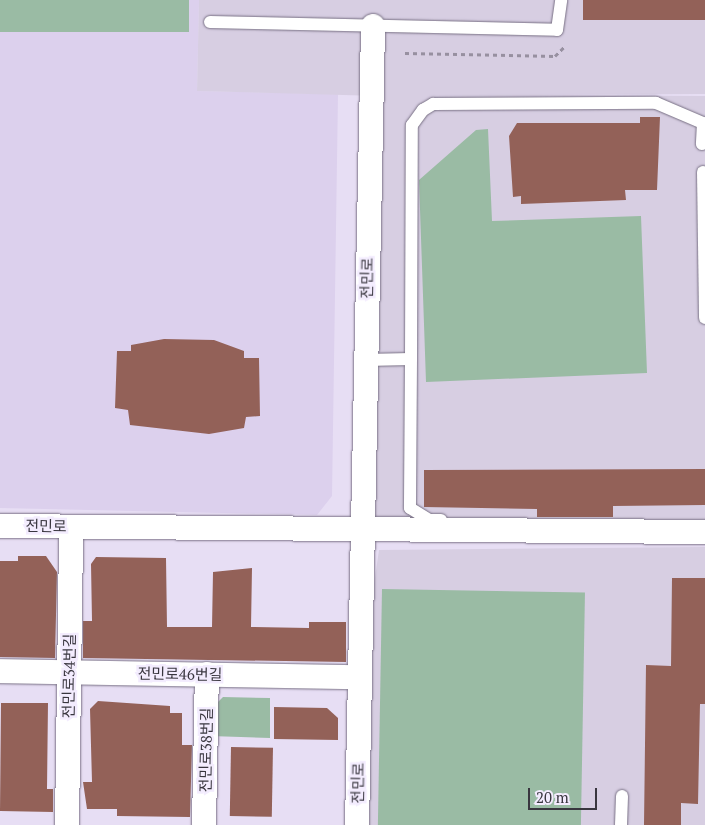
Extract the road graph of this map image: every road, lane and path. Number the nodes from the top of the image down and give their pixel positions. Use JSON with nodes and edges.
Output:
{"nodes":[{"id":1,"x":561,"y":0,"type":"edge"},
{"id":2,"x":210,"y":22,"type":"dead end"},
{"id":3,"x":373,"y":26,"type":"junction"},
{"id":4,"x":704,"y":123,"type":"edge"},
{"id":5,"x":702,"y":144,"type":"dead end"},
{"id":6,"x":703,"y":172,"type":"dead end"},
{"id":7,"x":705,"y":318,"type":"edge"},
{"id":8,"x":365,"y":360,"type":"junction"},
{"id":9,"x":411,"y":360,"type":"junction"},
{"id":10,"x":512,"y":522,"type":"dead end"},
{"id":11,"x":0,"y":526,"type":"edge"},
{"id":12,"x":72,"y":527,"type":"junction"},
{"id":13,"x":362,"y":530,"type":"junction"},
{"id":14,"x":705,"y":532,"type":"edge"},
{"id":15,"x":0,"y":671,"type":"edge"},
{"id":16,"x":69,"y":672,"type":"junction"},
{"id":17,"x":207,"y":674,"type":"junction"},
{"id":18,"x":360,"y":677,"type":"junction"},
{"id":19,"x":622,"y":796,"type":"dead end"},
{"id":20,"x":67,"y":825,"type":"edge"},
{"id":21,"x":204,"y":825,"type":"edge"},
{"id":22,"x":358,"y":825,"type":"edge"},
{"id":23,"x":621,"y":825,"type":"edge"}],
"edges":[{"from":1,"to":3,"type":"lane"},
{"from":2,"to":3,"type":"lane"},
{"from":3,"to":8,"type":"street","name":"전민로"},
{"from":4,"to":5,"type":"lane"},
{"from":4,"to":9,"type":"lane"},
{"from":6,"to":7,"type":"lane"},
{"from":8,"to":9,"type":"lane"},
{"from":8,"to":13,"type":"street","name":"전민로"},
{"from":9,"to":10,"type":"lane"},
{"from":11,"to":12,"type":"street","name":"전민로"},
{"from":12,"to":13,"type":"street","name":"전민로"},
{"from":12,"to":16,"type":"street","name":"전민로34번길"},
{"from":13,"to":14,"type":"street","name":"전민로"},
{"from":13,"to":18,"type":"street","name":"전민로"},
{"from":15,"to":16,"type":"street","name":"전민로46번길"},
{"from":16,"to":17,"type":"street","name":"전민로46번길"},
{"from":16,"to":20,"type":"street","name":"전민로34번길"},
{"from":17,"to":18,"type":"street","name":"전민로46번길"},
{"from":17,"to":21,"type":"street","name":"전민로38번길"},
{"from":18,"to":22,"type":"street","name":"전민로"},
{"from":19,"to":23,"type":"lane"}]}
